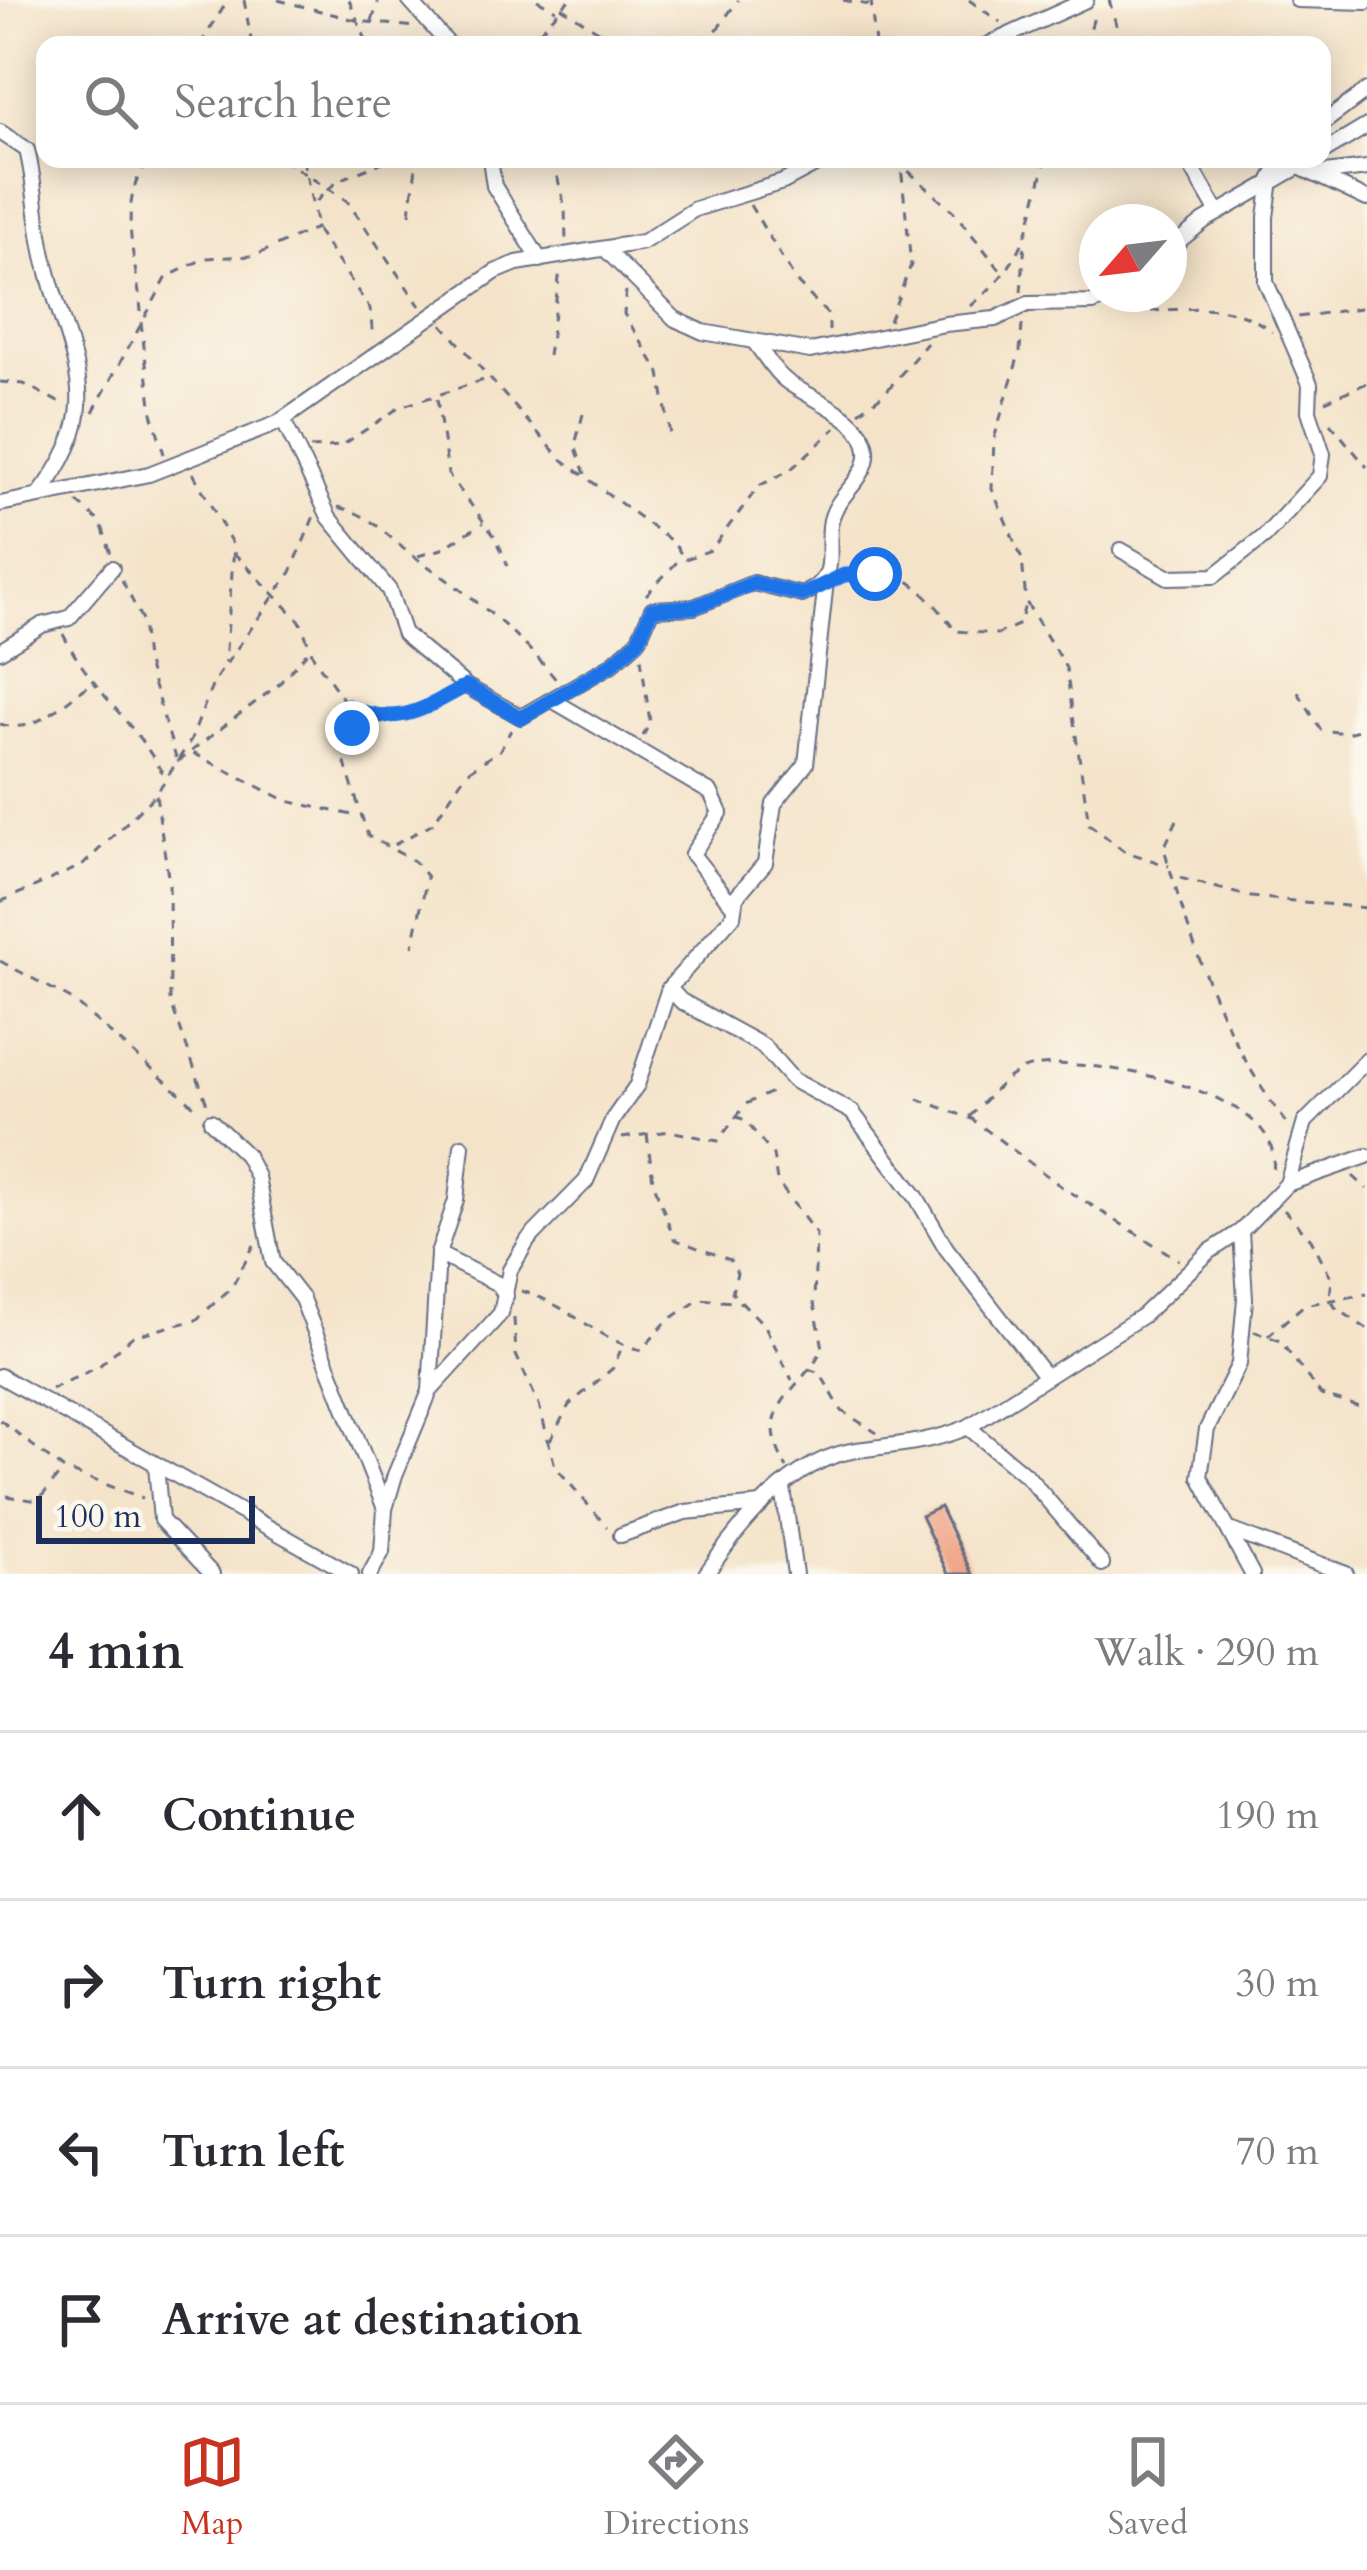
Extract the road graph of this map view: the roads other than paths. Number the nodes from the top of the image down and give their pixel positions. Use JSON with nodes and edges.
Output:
{"nodes":[{"id":1,"x":409,"y":0,"type":"edge"},
{"id":2,"x":1087,"y":0,"type":"edge"},
{"id":3,"x":1297,"y":0,"type":"edge"},
{"id":4,"x":1367,"y":2,"type":"edge"},
{"id":5,"x":441,"y":36,"type":"edge"},
{"id":6,"x":1008,"y":36,"type":"edge"},
{"id":7,"x":1367,"y":90,"type":"edge"},
{"id":8,"x":1331,"y":117,"type":"edge"},
{"id":9,"x":1367,"y":125,"type":"edge"},
{"id":10,"x":0,"y":132,"type":"edge"},
{"id":11,"x":1331,"y":147,"type":"edge"},
{"id":12,"x":1331,"y":167,"type":"edge"},
{"id":13,"x":491,"y":168,"type":"edge"},
{"id":14,"x":809,"y":168,"type":"edge"},
{"id":15,"x":1192,"y":168,"type":"edge"},
{"id":16,"x":1277,"y":168,"type":"edge"},
{"id":17,"x":1307,"y":168,"type":"edge"},
{"id":18,"x":1312,"y":168,"type":"edge"},
{"id":19,"x":1367,"y":168,"type":"edge"},
{"id":20,"x":1271,"y":180,"type":"junction"},
{"id":21,"x":1367,"y":199,"type":"edge"},
{"id":22,"x":1218,"y":214,"type":"junction"},
{"id":23,"x":1187,"y":236,"type":"edge"},
{"id":24,"x":606,"y":250,"type":"junction"},
{"id":25,"x":540,"y":260,"type":"junction"},
{"id":26,"x":1079,"y":303,"type":"edge"},
{"id":27,"x":755,"y":344,"type":"junction"},
{"id":28,"x":283,"y":420,"type":"junction"},
{"id":29,"x":39,"y":495,"type":"junction"},
{"id":30,"x":0,"y":504,"type":"edge"},
{"id":31,"x":1121,"y":550,"type":"dead end"},
{"id":32,"x":112,"y":568,"type":"road end"},
{"id":33,"x":826,"y":581,"type":"junction"},
{"id":34,"x":0,"y":651,"type":"edge"},
{"id":35,"x":557,"y":699,"type":"junction"},
{"id":36,"x":734,"y":907,"type":"junction"},
{"id":37,"x":669,"y":988,"type":"junction"},
{"id":38,"x":1367,"y":1060,"type":"edge"},
{"id":39,"x":211,"y":1120,"type":"road end"},
{"id":40,"x":462,"y":1146,"type":"dead end"},
{"id":41,"x":1367,"y":1156,"type":"edge"},
{"id":42,"x":1287,"y":1184,"type":"junction"},
{"id":43,"x":1241,"y":1231,"type":"junction"},
{"id":44,"x":438,"y":1254,"type":"junction"},
{"id":45,"x":507,"y":1293,"type":"junction"},
{"id":46,"x":0,"y":1376,"type":"edge"},
{"id":47,"x":1046,"y":1376,"type":"junction"},
{"id":48,"x":430,"y":1390,"type":"junction"},
{"id":49,"x":968,"y":1427,"type":"junction"},
{"id":50,"x":156,"y":1466,"type":"junction"},
{"id":51,"x":789,"y":1484,"type":"junction"},
{"id":52,"x":762,"y":1505,"type":"junction"},
{"id":53,"x":385,"y":1509,"type":"junction"},
{"id":54,"x":1225,"y":1528,"type":"junction"},
{"id":55,"x":621,"y":1535,"type":"road end"},
{"id":56,"x":1102,"y":1564,"type":"dead end"},
{"id":57,"x":212,"y":1574,"type":"edge"},
{"id":58,"x":352,"y":1574,"type":"edge"},
{"id":59,"x":370,"y":1574,"type":"edge"},
{"id":60,"x":706,"y":1574,"type":"edge"},
{"id":61,"x":795,"y":1574,"type":"edge"},
{"id":62,"x":1252,"y":1574,"type":"edge"},
{"id":63,"x":1346,"y":1574,"type":"edge"}],
"edges":[{"from":1,"to":5,"type":"street"},
{"from":2,"to":6,"type":"street"},
{"from":3,"to":4,"type":"street"},
{"from":7,"to":8,"type":"street"},
{"from":9,"to":11,"type":"street"},
{"from":10,"to":29,"type":"street"},
{"from":12,"to":19,"type":"street"},
{"from":13,"to":25,"type":"street"},
{"from":14,"to":24,"type":"street"},
{"from":15,"to":22,"type":"street"},
{"from":16,"to":20,"type":"street"},
{"from":17,"to":20,"type":"street"},
{"from":18,"to":21,"type":"street"},
{"from":20,"to":22,"type":"street"},
{"from":20,"to":31,"type":"street"},
{"from":22,"to":23,"type":"street"},
{"from":24,"to":25,"type":"street"},
{"from":24,"to":27,"type":"street"},
{"from":25,"to":28,"type":"street"},
{"from":26,"to":27,"type":"street"},
{"from":27,"to":33,"type":"street"},
{"from":28,"to":29,"type":"street"},
{"from":28,"to":35,"type":"street"},
{"from":29,"to":30,"type":"street"},
{"from":32,"to":34,"type":"street"},
{"from":33,"to":35,"type":"street"},
{"from":33,"to":36,"type":"street"},
{"from":35,"to":36,"type":"street"},
{"from":36,"to":37,"type":"street"},
{"from":37,"to":45,"type":"street"},
{"from":37,"to":47,"type":"street"},
{"from":38,"to":42,"type":"street"},
{"from":39,"to":53,"type":"street"},
{"from":40,"to":44,"type":"street"},
{"from":41,"to":42,"type":"street"},
{"from":42,"to":43,"type":"street"},
{"from":43,"to":47,"type":"street"},
{"from":43,"to":54,"type":"street"},
{"from":44,"to":45,"type":"street"},
{"from":44,"to":48,"type":"street"},
{"from":45,"to":48,"type":"street"},
{"from":46,"to":50,"type":"street"},
{"from":47,"to":49,"type":"street"},
{"from":48,"to":53,"type":"street"},
{"from":49,"to":51,"type":"street"},
{"from":49,"to":56,"type":"street"},
{"from":50,"to":57,"type":"street"},
{"from":50,"to":58,"type":"street"},
{"from":51,"to":52,"type":"street"},
{"from":51,"to":61,"type":"street"},
{"from":52,"to":55,"type":"street"},
{"from":52,"to":60,"type":"street"},
{"from":53,"to":59,"type":"street"},
{"from":54,"to":62,"type":"street"},
{"from":54,"to":63,"type":"street"}]}
